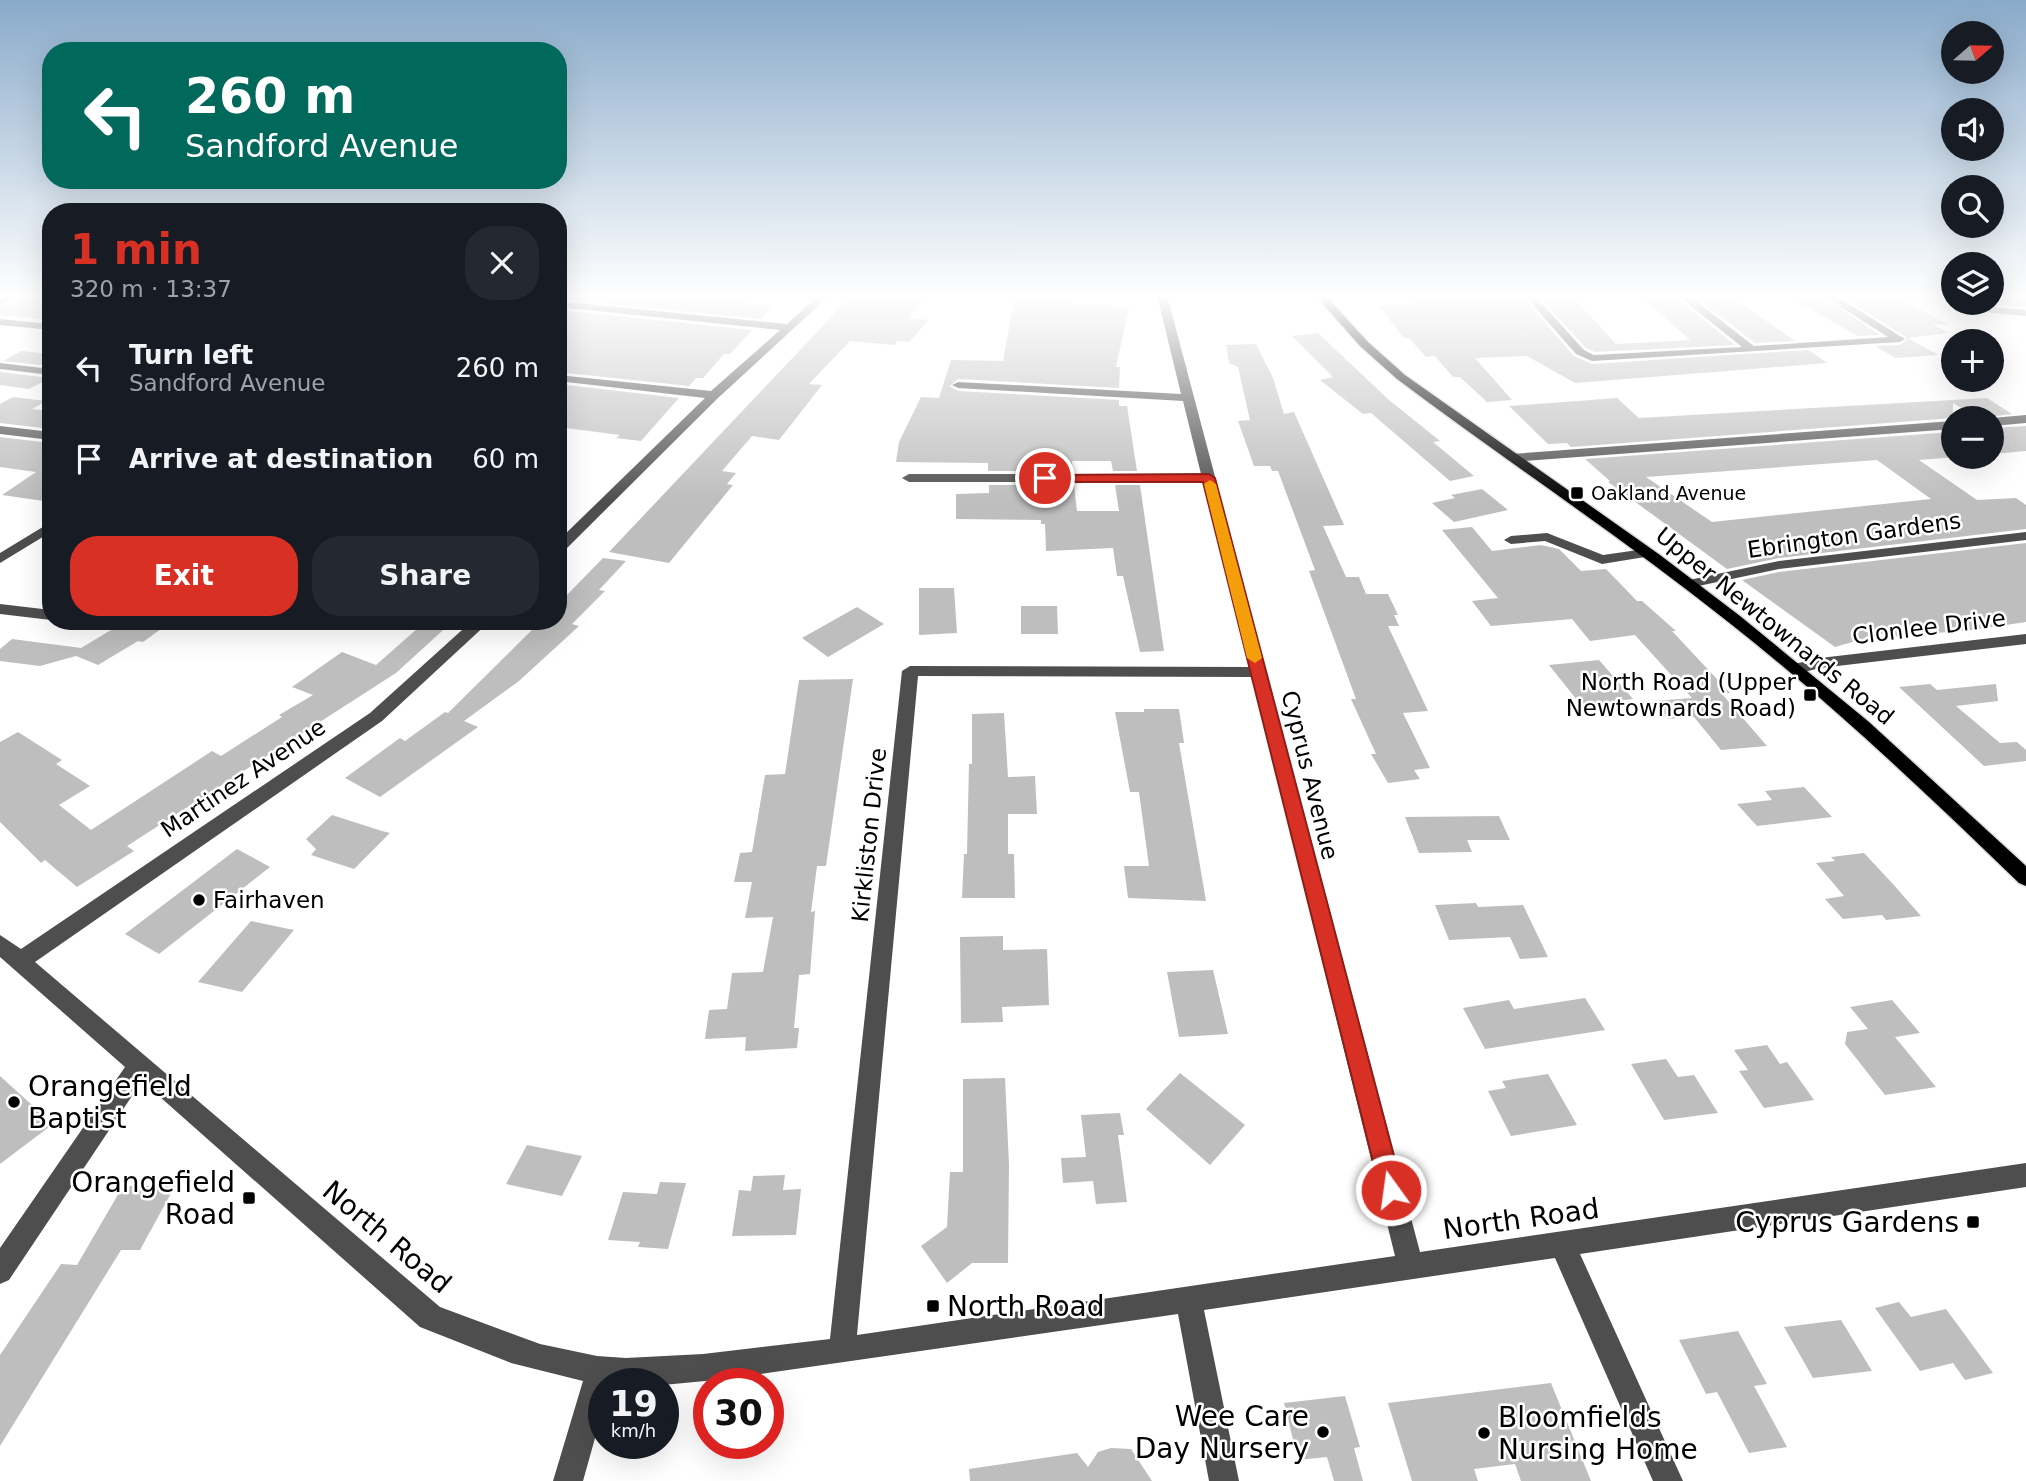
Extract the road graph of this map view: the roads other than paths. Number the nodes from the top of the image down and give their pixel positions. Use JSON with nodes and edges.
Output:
{"nodes":[{"id":1,"x":747,"y":364,"type":"edge"},
{"id":2,"x":1179,"y":364,"type":"edge"},
{"id":3,"x":1386,"y":364,"type":"edge"},
{"id":4,"x":0,"y":366,"type":"edge"},
{"id":5,"x":42,"y":371,"type":"edge"},
{"id":6,"x":567,"y":380,"type":"edge"},
{"id":7,"x":958,"y":385,"type":"dead end"},
{"id":8,"x":714,"y":395,"type":"junction"},
{"id":9,"x":1188,"y":398,"type":"junction"},
{"id":10,"x":2026,"y":419,"type":"edge"},
{"id":11,"x":2004,"y":421,"type":"edge"},
{"id":12,"x":1941,"y":426,"type":"edge"},
{"id":13,"x":0,"y":430,"type":"edge"},
{"id":14,"x":42,"y":435,"type":"edge"},
{"id":15,"x":1512,"y":458,"type":"junction"},
{"id":16,"x":908,"y":478,"type":"dead end"},
{"id":17,"x":1209,"y":478,"type":"junction"},
{"id":18,"x":42,"y":532,"type":"edge"},
{"id":19,"x":2026,"y":536,"type":"edge"},
{"id":20,"x":567,"y":540,"type":"edge"},
{"id":21,"x":1511,"y":540,"type":"dead end"},
{"id":22,"x":1645,"y":553,"type":"junction"},
{"id":23,"x":2,"y":557,"type":"edge"},
{"id":24,"x":1689,"y":584,"type":"junction"},
{"id":25,"x":0,"y":609,"type":"edge"},
{"id":26,"x":42,"y":614,"type":"edge"},
{"id":27,"x":472,"y":630,"type":"edge"},
{"id":28,"x":2026,"y":639,"type":"edge"},
{"id":29,"x":1796,"y":669,"type":"junction"},
{"id":30,"x":1258,"y":672,"type":"junction"},
{"id":31,"x":2026,"y":878,"type":"edge"},
{"id":32,"x":0,"y":944,"type":"edge"},
{"id":33,"x":20,"y":961,"type":"junction"},
{"id":34,"x":140,"y":1064,"type":"junction"},
{"id":35,"x":2026,"y":1175,"type":"edge"},
{"id":36,"x":1562,"y":1244,"type":"junction"},
{"id":37,"x":1411,"y":1267,"type":"junction"},
{"id":38,"x":0,"y":1271,"type":"edge"},
{"id":39,"x":1189,"y":1300,"type":"junction"},
{"id":40,"x":842,"y":1351,"type":"junction"},
{"id":41,"x":594,"y":1368,"type":"edge"},
{"id":42,"x":679,"y":1369,"type":"edge"},
{"id":43,"x":588,"y":1411,"type":"edge"},
{"id":44,"x":568,"y":1481,"type":"edge"},
{"id":45,"x":1224,"y":1481,"type":"edge"},
{"id":46,"x":1668,"y":1481,"type":"edge"}],
"edges":[{"from":1,"to":8,"type":"street"},
{"from":2,"to":9,"type":"street","name":"Cyprus Avenue"},
{"from":3,"to":15,"type":"main road","name":"Upper Newtownards Road"},
{"from":4,"to":5,"type":"street"},
{"from":6,"to":8,"type":"street"},
{"from":7,"to":9,"type":"street"},
{"from":8,"to":20,"type":"street"},
{"from":9,"to":17,"type":"street","name":"Cyprus Avenue"},
{"from":10,"to":11,"type":"street"},
{"from":12,"to":15,"type":"street"},
{"from":13,"to":14,"type":"street"},
{"from":15,"to":22,"type":"main road","name":"Upper Newtownards Road"},
{"from":16,"to":17,"type":"street"},
{"from":17,"to":30,"type":"street","name":"Cyprus Avenue"},
{"from":18,"to":23,"type":"street"},
{"from":19,"to":24,"type":"street","name":"Ebrington Gardens"},
{"from":21,"to":22,"type":"street"},
{"from":22,"to":24,"type":"main road","name":"Upper Newtownards Road"},
{"from":24,"to":29,"type":"main road","name":"Upper Newtownards Road"},
{"from":25,"to":26,"type":"street"},
{"from":27,"to":33,"type":"street","name":"Martinez Avenue"},
{"from":28,"to":29,"type":"street","name":"Clonlee Drive"},
{"from":29,"to":31,"type":"main road","name":"Upper Newtownards Road"},
{"from":30,"to":37,"type":"street","name":"Cyprus Avenue"},
{"from":30,"to":40,"type":"street","name":"Kirkliston Drive"},
{"from":32,"to":33,"type":"street","name":"North Road"},
{"from":33,"to":34,"type":"street","name":"North Road"},
{"from":34,"to":38,"type":"street"},
{"from":34,"to":41,"type":"street","name":"North Road"},
{"from":35,"to":36,"type":"street","name":"North Road"},
{"from":36,"to":37,"type":"street","name":"North Road"},
{"from":36,"to":46,"type":"street"},
{"from":37,"to":39,"type":"street","name":"North Road"},
{"from":39,"to":40,"type":"street","name":"North Road"},
{"from":39,"to":45,"type":"street"},
{"from":40,"to":42,"type":"street","name":"North Road"},
{"from":43,"to":44,"type":"street"}]}
